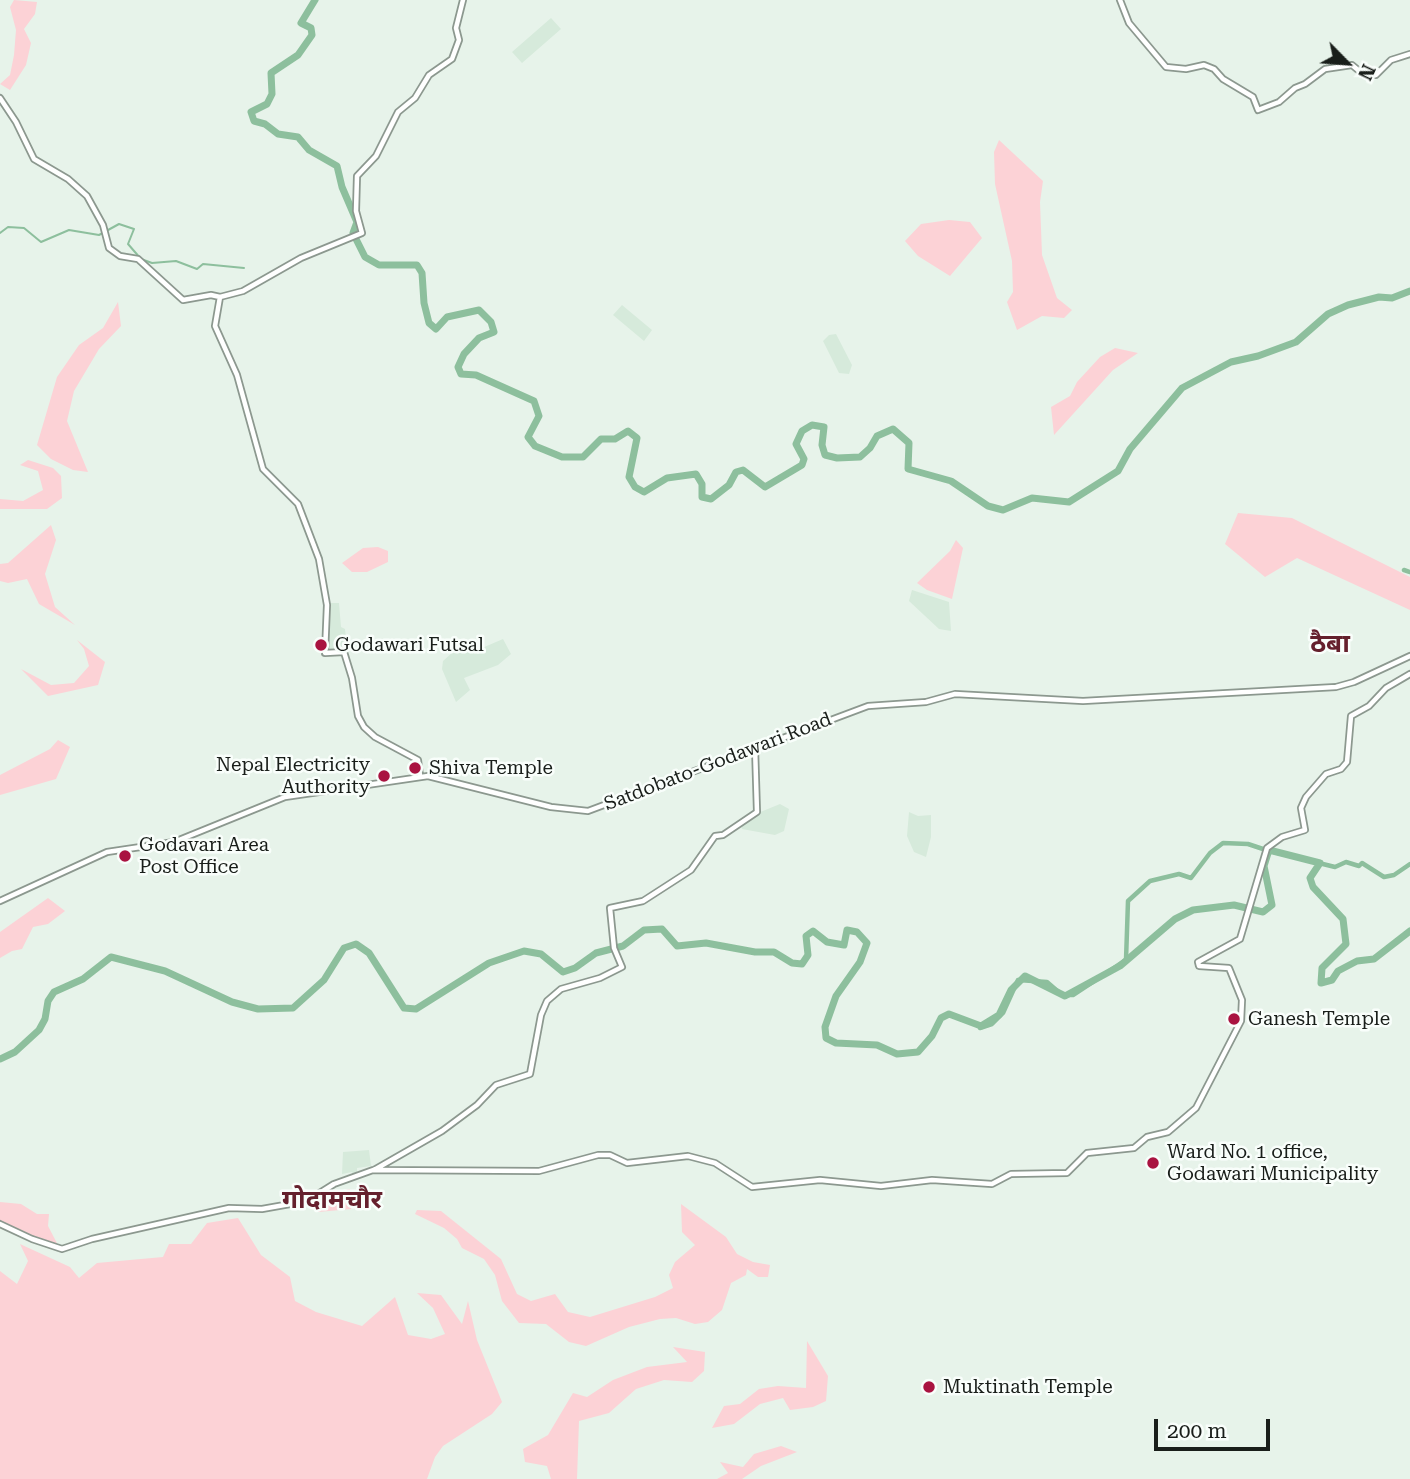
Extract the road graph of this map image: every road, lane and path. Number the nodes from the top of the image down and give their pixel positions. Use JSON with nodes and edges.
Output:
{"nodes":[{"id":1,"x":463,"y":0,"type":"edge"},
{"id":2,"x":1120,"y":0,"type":"edge"},
{"id":3,"x":1410,"y":54,"type":"edge"},
{"id":4,"x":0,"y":97,"type":"edge"},
{"id":5,"x":220,"y":297,"type":"junction"},
{"id":6,"x":1410,"y":656,"type":"edge"},
{"id":7,"x":1410,"y":674,"type":"edge"},
{"id":8,"x":755,"y":747,"type":"junction"},
{"id":9,"x":420,"y":776,"type":"junction"},
{"id":10,"x":0,"y":901,"type":"edge"},
{"id":11,"x":373,"y":1170,"type":"junction"},
{"id":12,"x":0,"y":1224,"type":"edge"}],
"edges":[{"from":1,"to":5,"type":"street"},
{"from":2,"to":3,"type":"street"},
{"from":4,"to":5,"type":"street"},
{"from":5,"to":9,"type":"street"},
{"from":6,"to":8,"type":"street","name":"Satdobato-Godawari Road"},
{"from":7,"to":11,"type":"street"},
{"from":8,"to":9,"type":"street","name":"Satdobato-Godawari Road"},
{"from":8,"to":11,"type":"street"},
{"from":9,"to":10,"type":"street","name":"Satdobato-Godawari Road"},
{"from":11,"to":12,"type":"street"}]}
